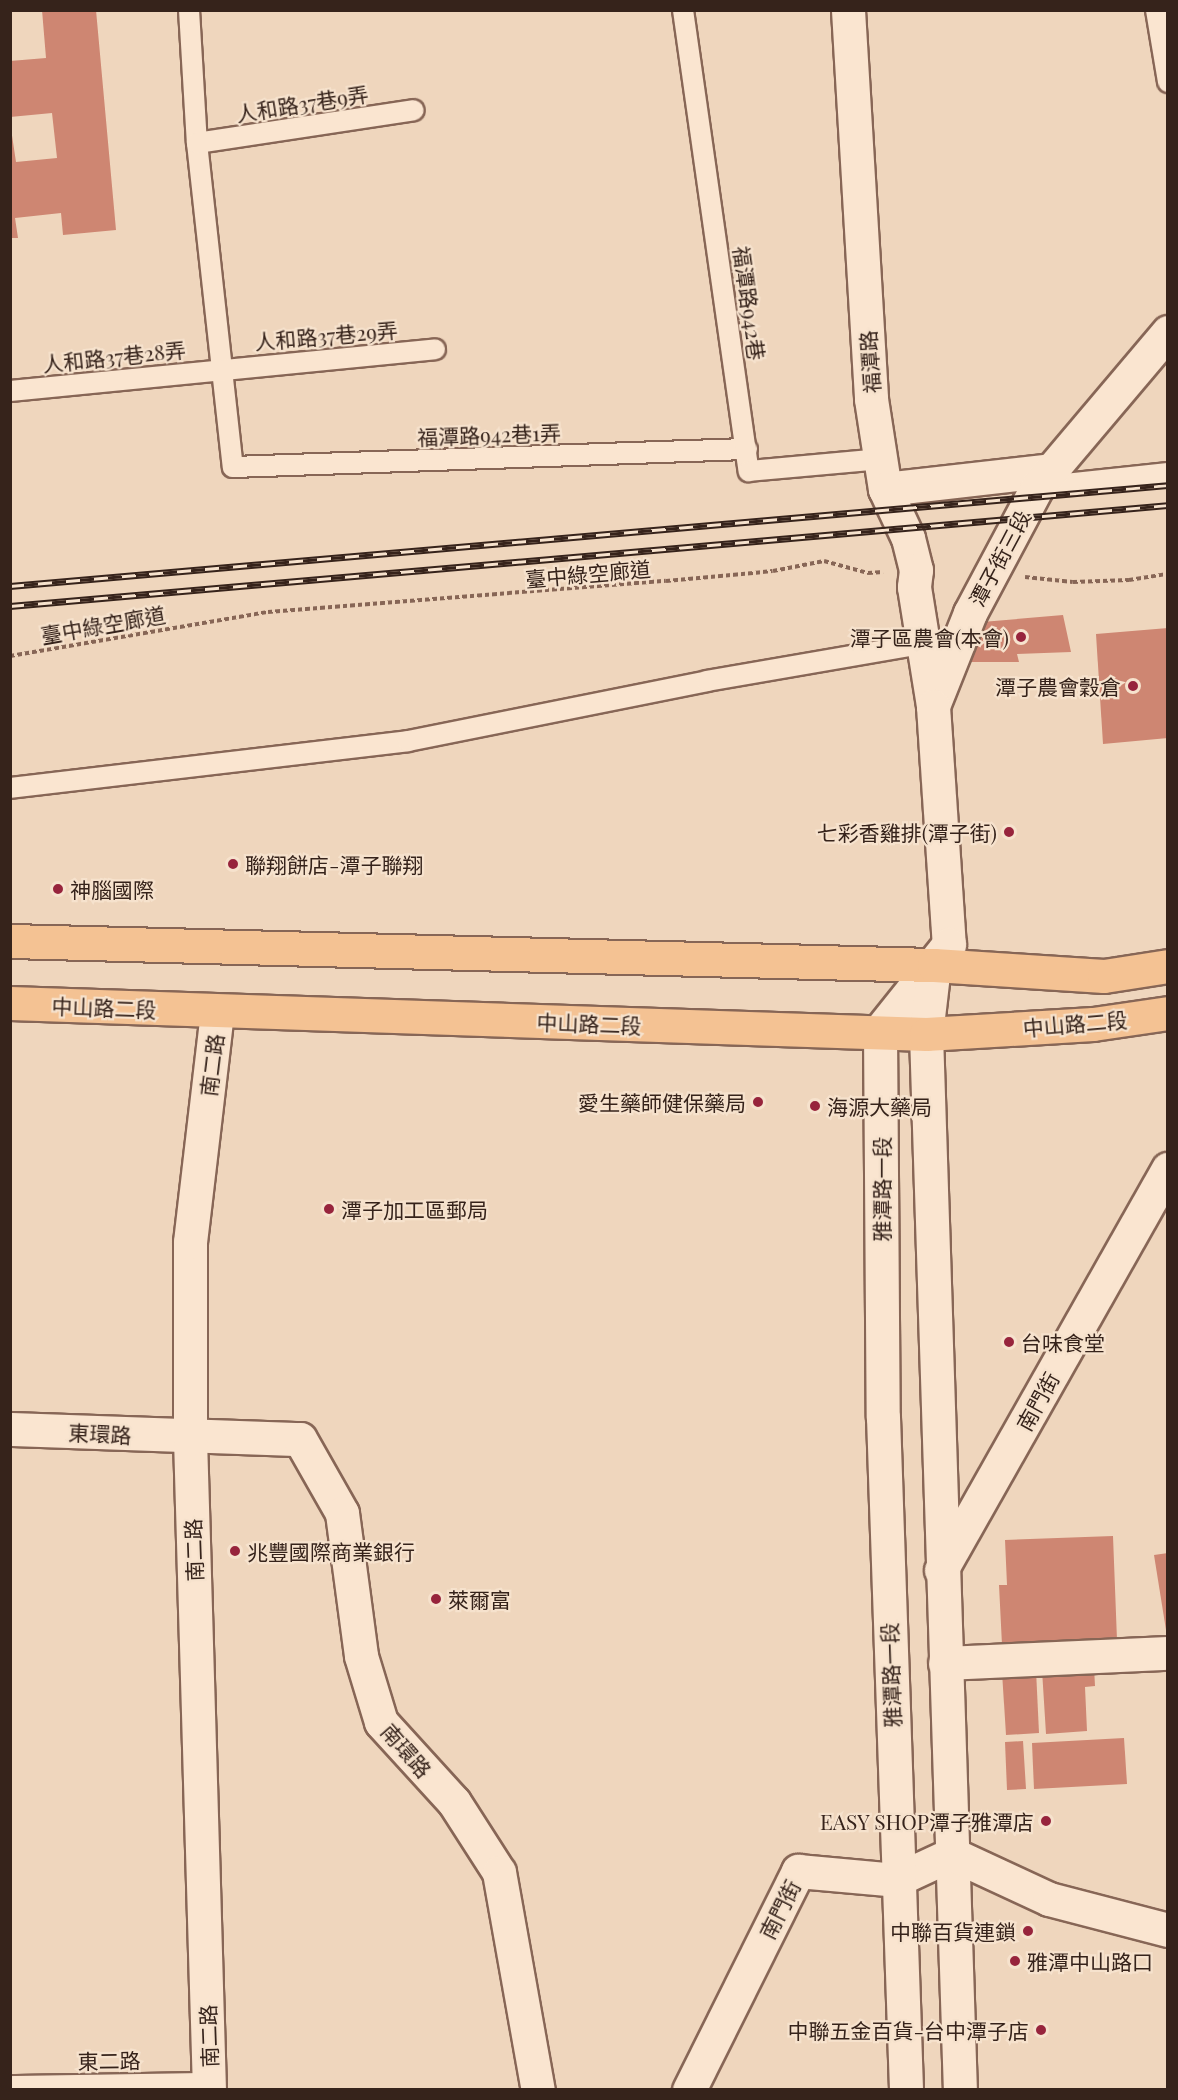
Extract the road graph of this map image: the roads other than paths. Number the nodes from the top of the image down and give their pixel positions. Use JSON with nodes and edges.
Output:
{"nodes":[{"id":1,"x":189,"y":10,"type":"edge"},
{"id":2,"x":683,"y":10,"type":"edge"},
{"id":3,"x":848,"y":10,"type":"edge"},
{"id":4,"x":1156,"y":10,"type":"edge"},
{"id":5,"x":1167,"y":82,"type":"edge"},
{"id":6,"x":414,"y":110,"type":"dead end"},
{"id":7,"x":197,"y":143,"type":"junction"},
{"id":8,"x":1167,"y":332,"type":"edge"},
{"id":9,"x":435,"y":349,"type":"dead end"},
{"id":10,"x":222,"y":369,"type":"junction"},
{"id":11,"x":10,"y":391,"type":"edge"},
{"id":12,"x":747,"y":449,"type":"junction"},
{"id":13,"x":1167,"y":473,"type":"edge"},
{"id":14,"x":884,"y":474,"type":"junction"},
{"id":15,"x":1044,"y":479,"type":"junction"},
{"id":16,"x":922,"y":645,"type":"junction"},
{"id":17,"x":933,"y":706,"type":"junction"},
{"id":18,"x":10,"y":788,"type":"edge"},
{"id":19,"x":10,"y":941,"type":"edge"},
{"id":20,"x":934,"y":966,"type":"junction"},
{"id":21,"x":1167,"y":966,"type":"edge"},
{"id":22,"x":10,"y":1003,"type":"edge"},
{"id":23,"x":217,"y":1012,"type":"junction"},
{"id":24,"x":1167,"y":1013,"type":"edge"},
{"id":25,"x":880,"y":1030,"type":"junction"},
{"id":26,"x":926,"y":1034,"type":"junction"},
{"id":27,"x":1167,"y":1169,"type":"edge"},
{"id":28,"x":10,"y":1429,"type":"edge"},
{"id":29,"x":190,"y":1438,"type":"junction"},
{"id":30,"x":941,"y":1570,"type":"junction"},
{"id":31,"x":1167,"y":1653,"type":"edge"},
{"id":32,"x":945,"y":1664,"type":"junction"},
{"id":33,"x":952,"y":1854,"type":"junction"},
{"id":34,"x":896,"y":1880,"type":"junction"},
{"id":35,"x":1167,"y":1930,"type":"edge"},
{"id":36,"x":10,"y":2086,"type":"edge"},
{"id":37,"x":209,"y":2086,"type":"edge"},
{"id":38,"x":538,"y":2090,"type":"edge"},
{"id":39,"x":689,"y":2090,"type":"edge"},
{"id":40,"x":906,"y":2090,"type":"edge"},
{"id":41,"x":960,"y":2090,"type":"edge"}],
"edges":[{"from":1,"to":7,"type":"lane"},
{"from":2,"to":12,"type":"lane","name":"福潭路942巷"},
{"from":3,"to":14,"type":"street","name":"福潭路"},
{"from":4,"to":5,"type":"lane"},
{"from":6,"to":7,"type":"lane","name":"人和路37巷9弄"},
{"from":7,"to":10,"type":"lane"},
{"from":8,"to":15,"type":"street","name":"潭子街三段"},
{"from":9,"to":10,"type":"lane","name":"人和路37巷29弄"},
{"from":10,"to":11,"type":"lane","name":"人和路37巷28弄"},
{"from":10,"to":12,"type":"lane","name":"福潭路942巷1弄"},
{"from":12,"to":14,"type":"lane","name":"福潭路942巷"},
{"from":13,"to":15,"type":"lane"},
{"from":14,"to":15,"type":"street"},
{"from":14,"to":16,"type":"street","name":"福潭路"},
{"from":15,"to":17,"type":"street","name":"潭子街三段"},
{"from":16,"to":17,"type":"street","name":"福潭路"},
{"from":16,"to":18,"type":"lane"},
{"from":17,"to":20,"type":"street","name":"潭子街三段"},
{"from":19,"to":20,"type":"main road","name":"中山路二段"},
{"from":20,"to":21,"type":"main road","name":"中山路二段"},
{"from":20,"to":25,"type":"street"},
{"from":20,"to":26,"type":"street"},
{"from":22,"to":23,"type":"main road","name":"中山路二段"},
{"from":23,"to":25,"type":"main road","name":"中山路二段"},
{"from":23,"to":29,"type":"street","name":"南二路"},
{"from":24,"to":26,"type":"main road","name":"中山路二段"},
{"from":25,"to":26,"type":"main road","name":"中山路二段"},
{"from":25,"to":34,"type":"street","name":"雅潭路一段"},
{"from":26,"to":30,"type":"street"},
{"from":27,"to":30,"type":"street","name":"南門街"},
{"from":28,"to":29,"type":"street","name":"東環路"},
{"from":29,"to":37,"type":"street","name":"南二路"},
{"from":29,"to":38,"type":"street","name":"南環路"},
{"from":30,"to":32,"type":"street"},
{"from":31,"to":32,"type":"street"},
{"from":32,"to":33,"type":"street"},
{"from":33,"to":34,"type":"street"},
{"from":33,"to":35,"type":"street"},
{"from":33,"to":41,"type":"street"},
{"from":34,"to":39,"type":"street","name":"南門街"},
{"from":34,"to":40,"type":"street","name":"雅潭路一段"},
{"from":36,"to":37,"type":"lane","name":"東二路"}]}
